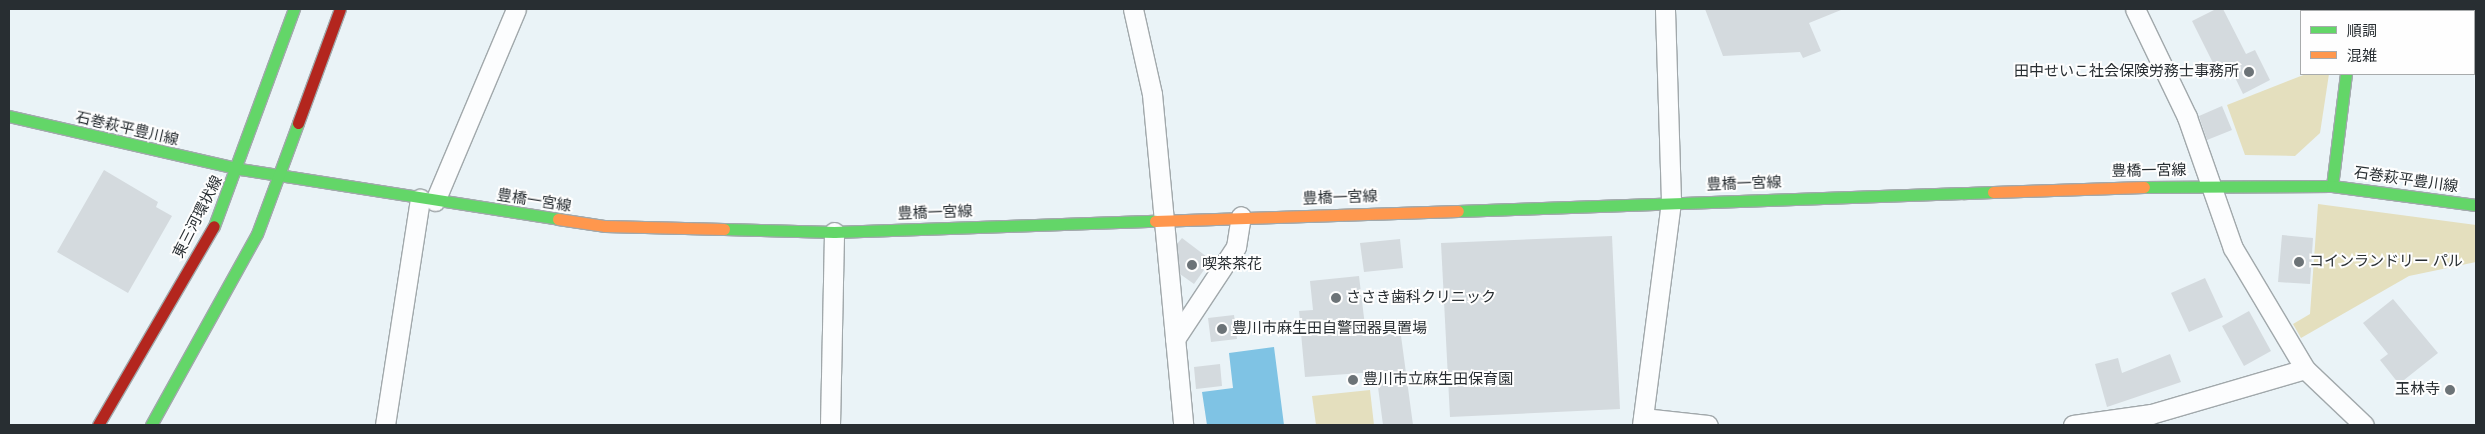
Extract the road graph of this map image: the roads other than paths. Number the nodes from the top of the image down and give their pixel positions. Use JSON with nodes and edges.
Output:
{"nodes":[{"id":1,"x":294,"y":9,"type":"edge"},
{"id":2,"x":340,"y":9,"type":"edge"},
{"id":3,"x":516,"y":9,"type":"edge"},
{"id":4,"x":1133,"y":9,"type":"edge"},
{"id":5,"x":1665,"y":9,"type":"edge"},
{"id":6,"x":2135,"y":9,"type":"edge"},
{"id":7,"x":2346,"y":75,"type":"edge"},
{"id":8,"x":9,"y":116,"type":"edge"},
{"id":9,"x":240,"y":169,"type":"junction"},
{"id":10,"x":278,"y":176,"type":"junction"},
{"id":11,"x":2213,"y":185,"type":"junction"},
{"id":12,"x":2332,"y":186,"type":"junction"},
{"id":13,"x":428,"y":200,"type":"junction"},
{"id":14,"x":1671,"y":201,"type":"junction"},
{"id":15,"x":2476,"y":205,"type":"edge"},
{"id":16,"x":1241,"y":216,"type":"junction"},
{"id":17,"x":1163,"y":219,"type":"junction"},
{"id":18,"x":834,"y":232,"type":"junction"},
{"id":19,"x":1175,"y":339,"type":"junction"},
{"id":20,"x":2305,"y":369,"type":"junction"},
{"id":21,"x":1643,"y":422,"type":"edge"},
{"id":22,"x":98,"y":425,"type":"edge"},
{"id":23,"x":151,"y":425,"type":"edge"},
{"id":24,"x":385,"y":425,"type":"edge"},
{"id":25,"x":830,"y":425,"type":"edge"},
{"id":26,"x":1184,"y":425,"type":"edge"},
{"id":27,"x":1708,"y":425,"type":"edge"},
{"id":28,"x":2073,"y":425,"type":"edge"},
{"id":29,"x":2364,"y":425,"type":"edge"}],
"edges":[{"from":1,"to":9,"type":"main road","name":"東三河環状線"},
{"from":2,"to":10,"type":"main road"},
{"from":3,"to":13,"type":"street"},
{"from":4,"to":17,"type":"street"},
{"from":5,"to":14,"type":"street"},
{"from":6,"to":11,"type":"street"},
{"from":7,"to":12,"type":"main road"},
{"from":8,"to":9,"type":"main road","name":"石巻萩平豊川線"},
{"from":9,"to":10,"type":"main road","name":"豊橋一宮線"},
{"from":9,"to":22,"type":"main road","name":"東三河環状線"},
{"from":10,"to":13,"type":"main road","name":"豊橋一宮線"},
{"from":10,"to":23,"type":"main road"},
{"from":11,"to":12,"type":"main road","name":"豊橋一宮線"},
{"from":11,"to":14,"type":"main road","name":"豊橋一宮線"},
{"from":11,"to":20,"type":"street"},
{"from":12,"to":15,"type":"main road","name":"石巻萩平豊川線"},
{"from":13,"to":18,"type":"main road","name":"豊橋一宮線"},
{"from":13,"to":24,"type":"street"},
{"from":14,"to":16,"type":"main road","name":"豊橋一宮線"},
{"from":14,"to":21,"type":"street"},
{"from":16,"to":17,"type":"main road","name":"豊橋一宮線"},
{"from":16,"to":19,"type":"street"},
{"from":17,"to":18,"type":"main road","name":"豊橋一宮線"},
{"from":17,"to":19,"type":"street"},
{"from":18,"to":25,"type":"street"},
{"from":19,"to":26,"type":"street"},
{"from":20,"to":28,"type":"street"},
{"from":20,"to":29,"type":"street"},
{"from":21,"to":27,"type":"street"}]}
